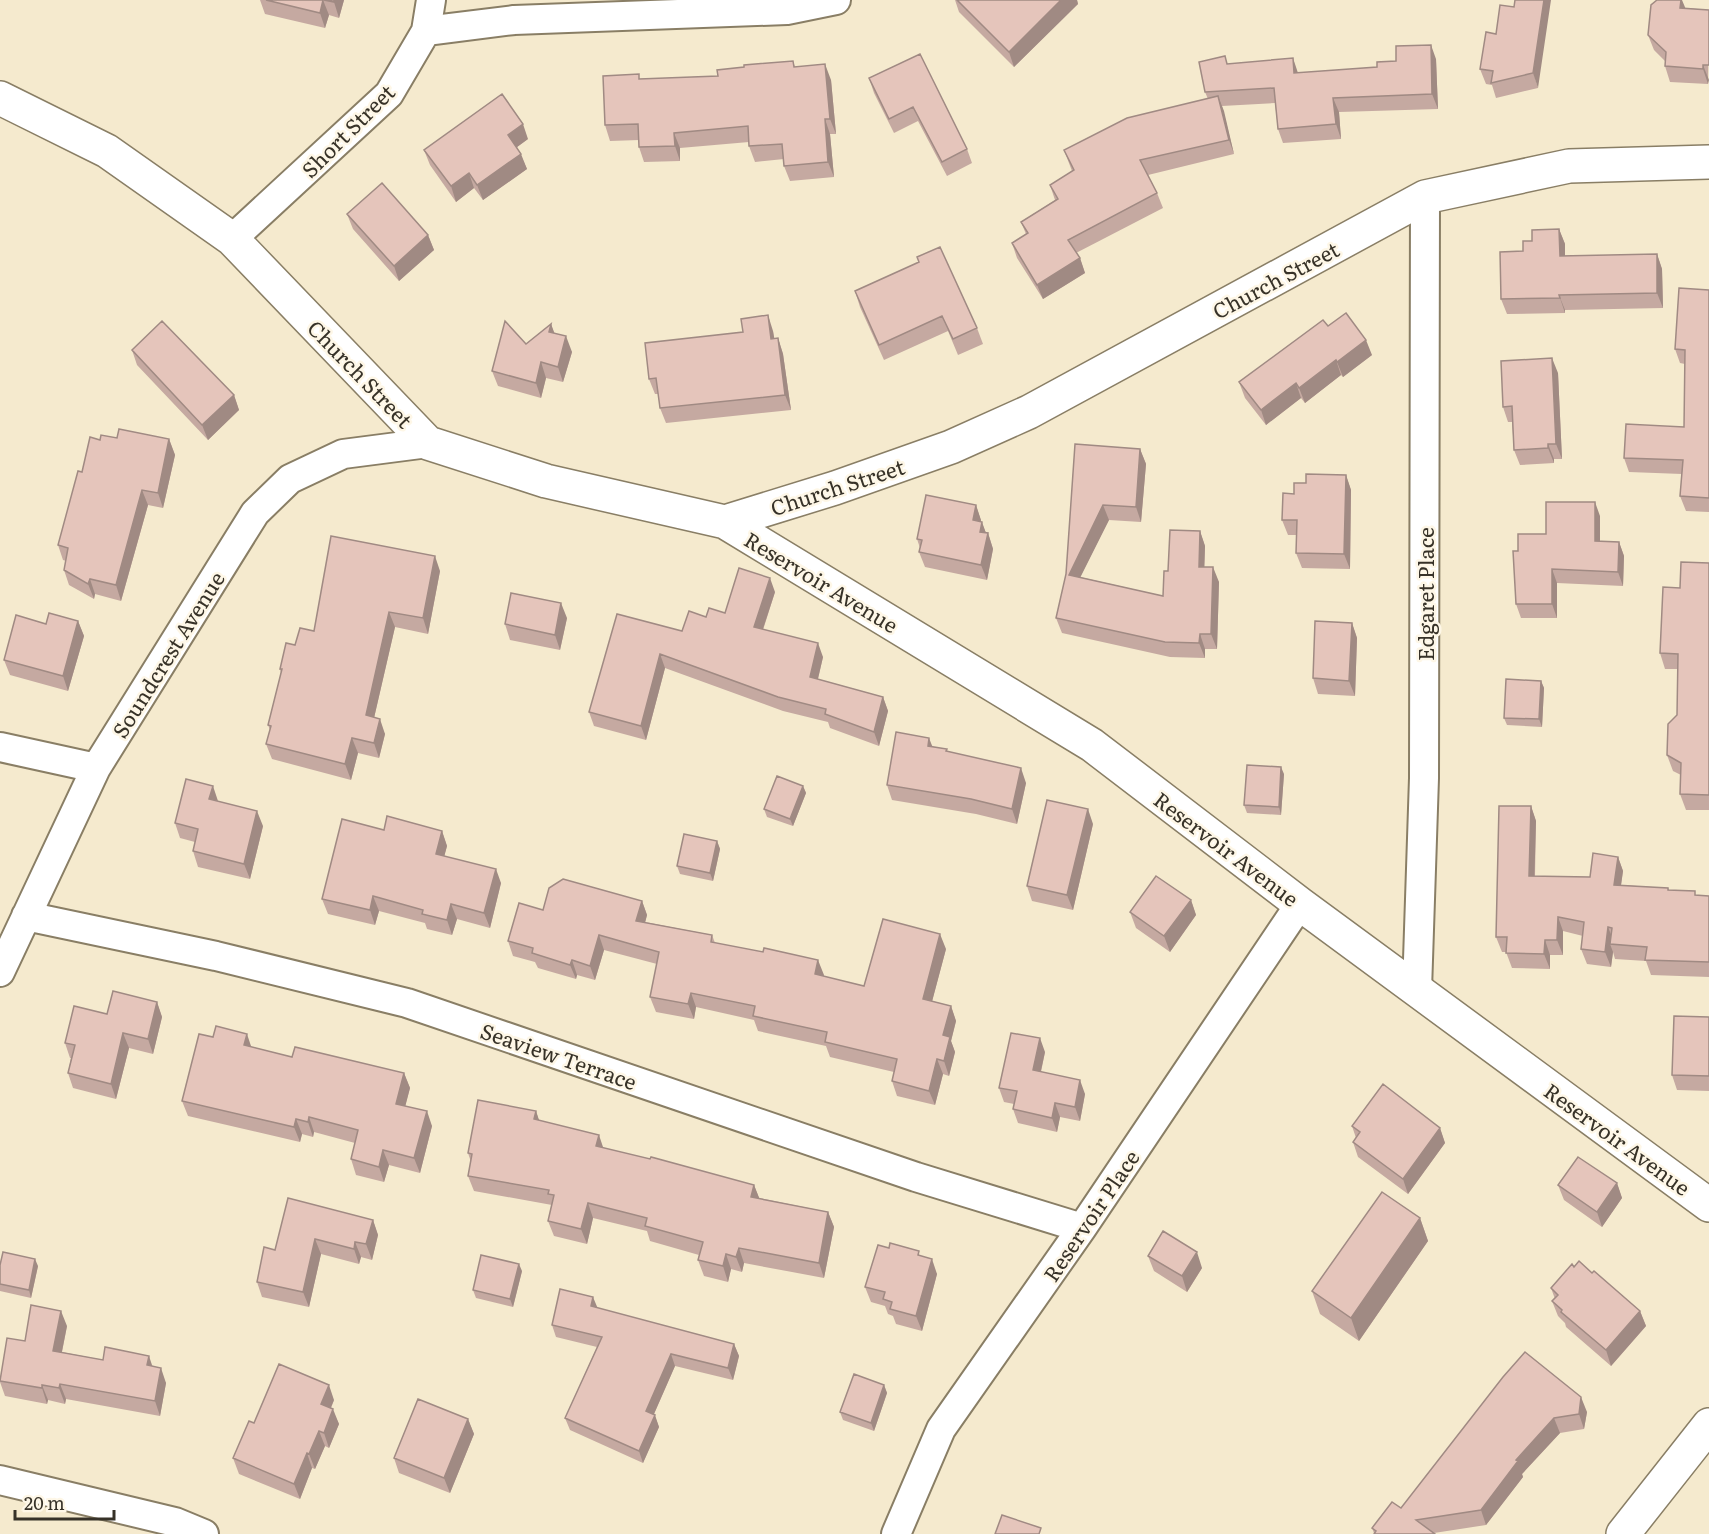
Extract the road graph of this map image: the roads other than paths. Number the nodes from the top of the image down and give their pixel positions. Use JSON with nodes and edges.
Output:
{"nodes":[{"id":1,"x":431,"y":0,"type":"edge"},
{"id":2,"x":836,"y":0,"type":"edge"},
{"id":3,"x":426,"y":31,"type":"junction"},
{"id":4,"x":0,"y":98,"type":"edge"},
{"id":5,"x":1709,"y":162,"type":"edge"},
{"id":6,"x":1425,"y":197,"type":"junction"},
{"id":7,"x":232,"y":239,"type":"junction"},
{"id":8,"x":428,"y":443,"type":"junction"},
{"id":9,"x":725,"y":522,"type":"junction"},
{"id":10,"x":0,"y":747,"type":"edge"},
{"id":11,"x":96,"y":768,"type":"junction"},
{"id":12,"x":1300,"y":904,"type":"junction"},
{"id":13,"x":26,"y":915,"type":"junction"},
{"id":14,"x":0,"y":972,"type":"edge"},
{"id":15,"x":1417,"y":990,"type":"junction"},
{"id":16,"x":1709,"y":1205,"type":"edge"},
{"id":17,"x":1082,"y":1228,"type":"junction"},
{"id":18,"x":1709,"y":1425,"type":"edge"},
{"id":19,"x":0,"y":1480,"type":"edge"},
{"id":20,"x":172,"y":1528,"type":"edge"},
{"id":21,"x":204,"y":1534,"type":"edge"},
{"id":22,"x":896,"y":1534,"type":"edge"},
{"id":23,"x":1623,"y":1534,"type":"edge"}],
"edges":[{"from":1,"to":3,"type":"street","name":"Short Street"},
{"from":2,"to":3,"type":"street"},
{"from":3,"to":7,"type":"street","name":"Short Street"},
{"from":4,"to":7,"type":"main road","name":"Church Street"},
{"from":5,"to":6,"type":"main road","name":"Church Street"},
{"from":6,"to":9,"type":"main road","name":"Church Street"},
{"from":6,"to":15,"type":"street","name":"Edgaret Place"},
{"from":7,"to":8,"type":"main road","name":"Church Street"},
{"from":8,"to":9,"type":"main road","name":"Church Street"},
{"from":8,"to":11,"type":"street","name":"Soundcrest Avenue"},
{"from":9,"to":12,"type":"main road","name":"Reservoir Avenue"},
{"from":10,"to":11,"type":"street"},
{"from":11,"to":13,"type":"street","name":"Soundcrest Avenue"},
{"from":12,"to":15,"type":"main road","name":"Reservoir Avenue"},
{"from":12,"to":17,"type":"street","name":"Reservoir Place"},
{"from":13,"to":14,"type":"street","name":"Soundcrest Avenue"},
{"from":13,"to":17,"type":"street","name":"Seaview Terrace"},
{"from":15,"to":16,"type":"main road","name":"Reservoir Avenue"},
{"from":17,"to":22,"type":"street","name":"Reservoir Place"},
{"from":18,"to":23,"type":"main road"},
{"from":19,"to":20,"type":"street"},
{"from":20,"to":21,"type":"street"}]}
